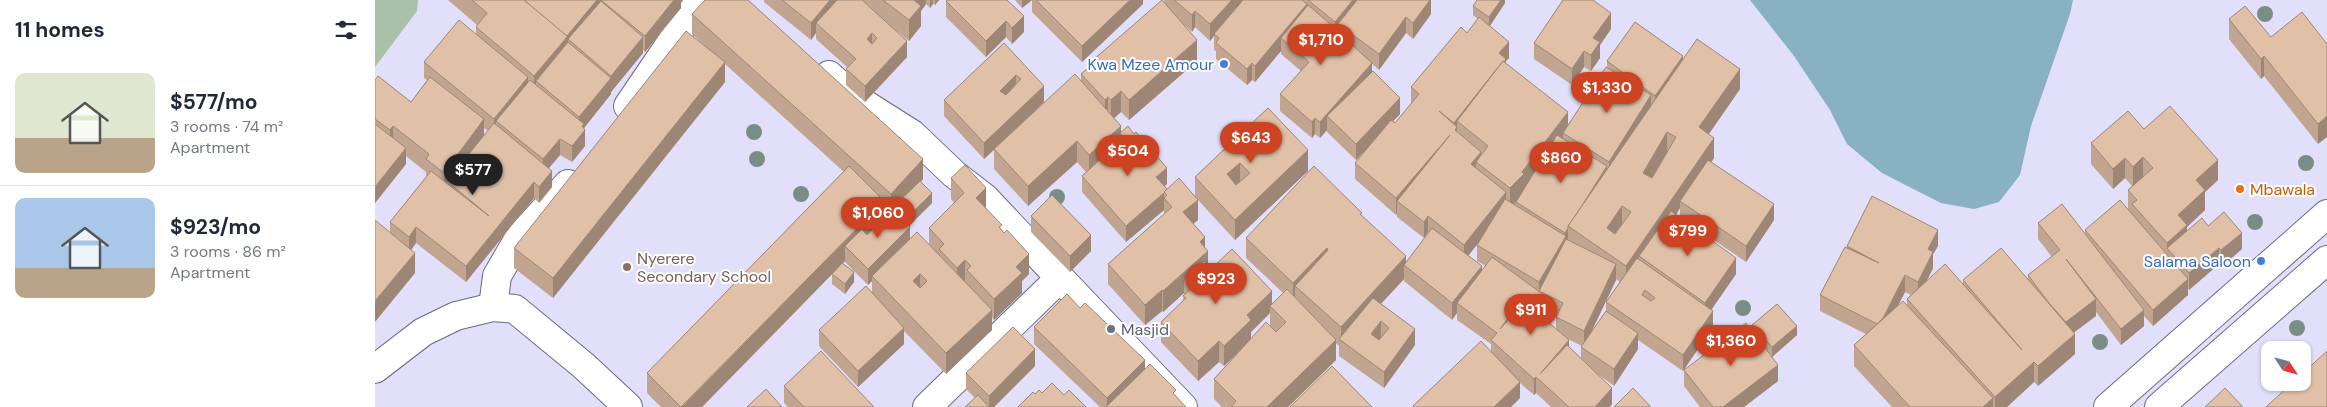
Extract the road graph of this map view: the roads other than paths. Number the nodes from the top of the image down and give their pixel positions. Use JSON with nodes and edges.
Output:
{"nodes":[{"id":1,"x":700,"y":0,"type":"edge"},
{"id":2,"x":812,"y":60,"type":"edge"},
{"id":3,"x":611,"y":128,"type":"edge"},
{"id":4,"x":583,"y":165,"type":"edge"},
{"id":5,"x":2327,"y":214,"type":"edge"},
{"id":6,"x":2327,"y":260,"type":"edge"},
{"id":7,"x":1060,"y":278,"type":"junction"},
{"id":8,"x":493,"y":307,"type":"junction"},
{"id":9,"x":375,"y":369,"type":"edge"},
{"id":10,"x":628,"y":407,"type":"edge"},
{"id":11,"x":927,"y":407,"type":"edge"},
{"id":12,"x":1183,"y":407,"type":"edge"},
{"id":13,"x":2108,"y":407,"type":"edge"},
{"id":14,"x":2159,"y":407,"type":"edge"}],
"edges":[{"from":1,"to":3,"type":"street"},
{"from":2,"to":7,"type":"street"},
{"from":4,"to":8,"type":"street"},
{"from":5,"to":13,"type":"street"},
{"from":6,"to":14,"type":"street"},
{"from":7,"to":11,"type":"street"},
{"from":7,"to":12,"type":"street"},
{"from":8,"to":9,"type":"street"},
{"from":8,"to":10,"type":"street"}]}
